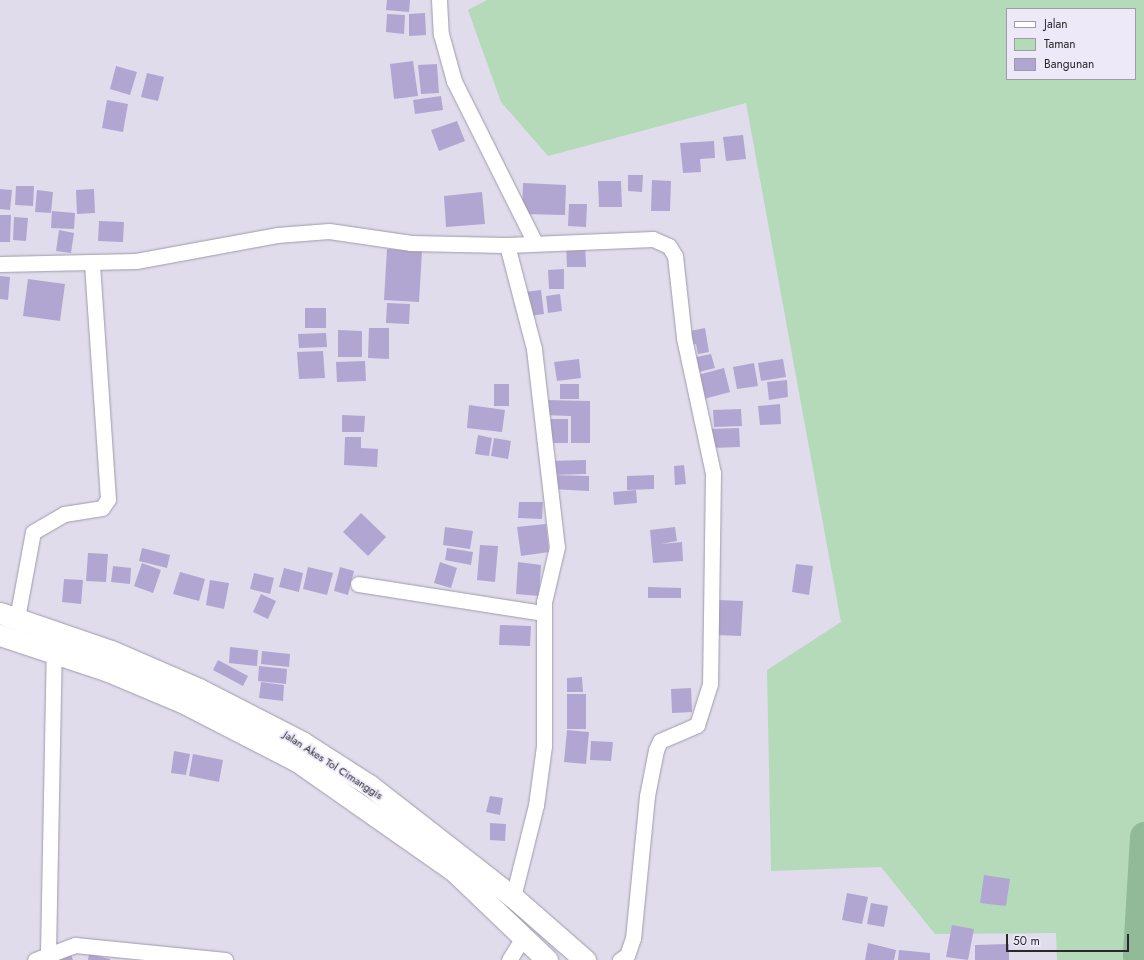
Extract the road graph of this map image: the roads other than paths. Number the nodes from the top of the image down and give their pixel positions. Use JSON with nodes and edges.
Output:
{"nodes":[{"id":1,"x":439,"y":0,"type":"edge"},
{"id":2,"x":534,"y":241,"type":"junction"},
{"id":3,"x":507,"y":245,"type":"junction"},
{"id":4,"x":0,"y":264,"type":"edge"},
{"id":5,"x":92,"y":264,"type":"junction"},
{"id":6,"x":358,"y":584,"type":"dead end"},
{"id":7,"x":543,"y":613,"type":"junction"},
{"id":8,"x":8,"y":616,"type":"edge"},
{"id":9,"x":0,"y":635,"type":"edge"},
{"id":10,"x":54,"y":652,"type":"junction"},
{"id":11,"x":109,"y":661,"type":"junction"},
{"id":12,"x":513,"y":897,"type":"junction"},
{"id":13,"x":523,"y":938,"type":"junction"},
{"id":14,"x":48,"y":953,"type":"junction"},
{"id":15,"x":35,"y":960,"type":"edge"},
{"id":16,"x":225,"y":960,"type":"edge"},
{"id":17,"x":509,"y":960,"type":"edge"},
{"id":18,"x":547,"y":960,"type":"edge"},
{"id":19,"x":585,"y":960,"type":"edge"},
{"id":20,"x":620,"y":960,"type":"edge"}],
"edges":[{"from":1,"to":2,"type":"street"},
{"from":2,"to":3,"type":"street"},
{"from":2,"to":20,"type":"street"},
{"from":3,"to":5,"type":"street"},
{"from":3,"to":7,"type":"street"},
{"from":4,"to":5,"type":"street"},
{"from":5,"to":8,"type":"street"},
{"from":6,"to":7,"type":"street"},
{"from":7,"to":12,"type":"street"},
{"from":8,"to":11,"type":"main road","name":"Jalan Akes Tol Cimanggis"},
{"from":9,"to":10,"type":"main road","name":"Jalan Akes Tol Cimanggis"},
{"from":10,"to":11,"type":"main road","name":"Jalan Akes Tol Cimanggis"},
{"from":10,"to":14,"type":"street"},
{"from":11,"to":12,"type":"main road","name":"Jalan Akes Tol Cimanggis"},
{"from":11,"to":13,"type":"main road","name":"Jalan Akes Tol Cimanggis"},
{"from":12,"to":19,"type":"main road","name":"Jalan Akes Tol Cimanggis"},
{"from":13,"to":17,"type":"street"},
{"from":13,"to":18,"type":"main road","name":"Jalan Akes Tol Cimanggis"},
{"from":14,"to":15,"type":"street"},
{"from":14,"to":16,"type":"street"}]}
